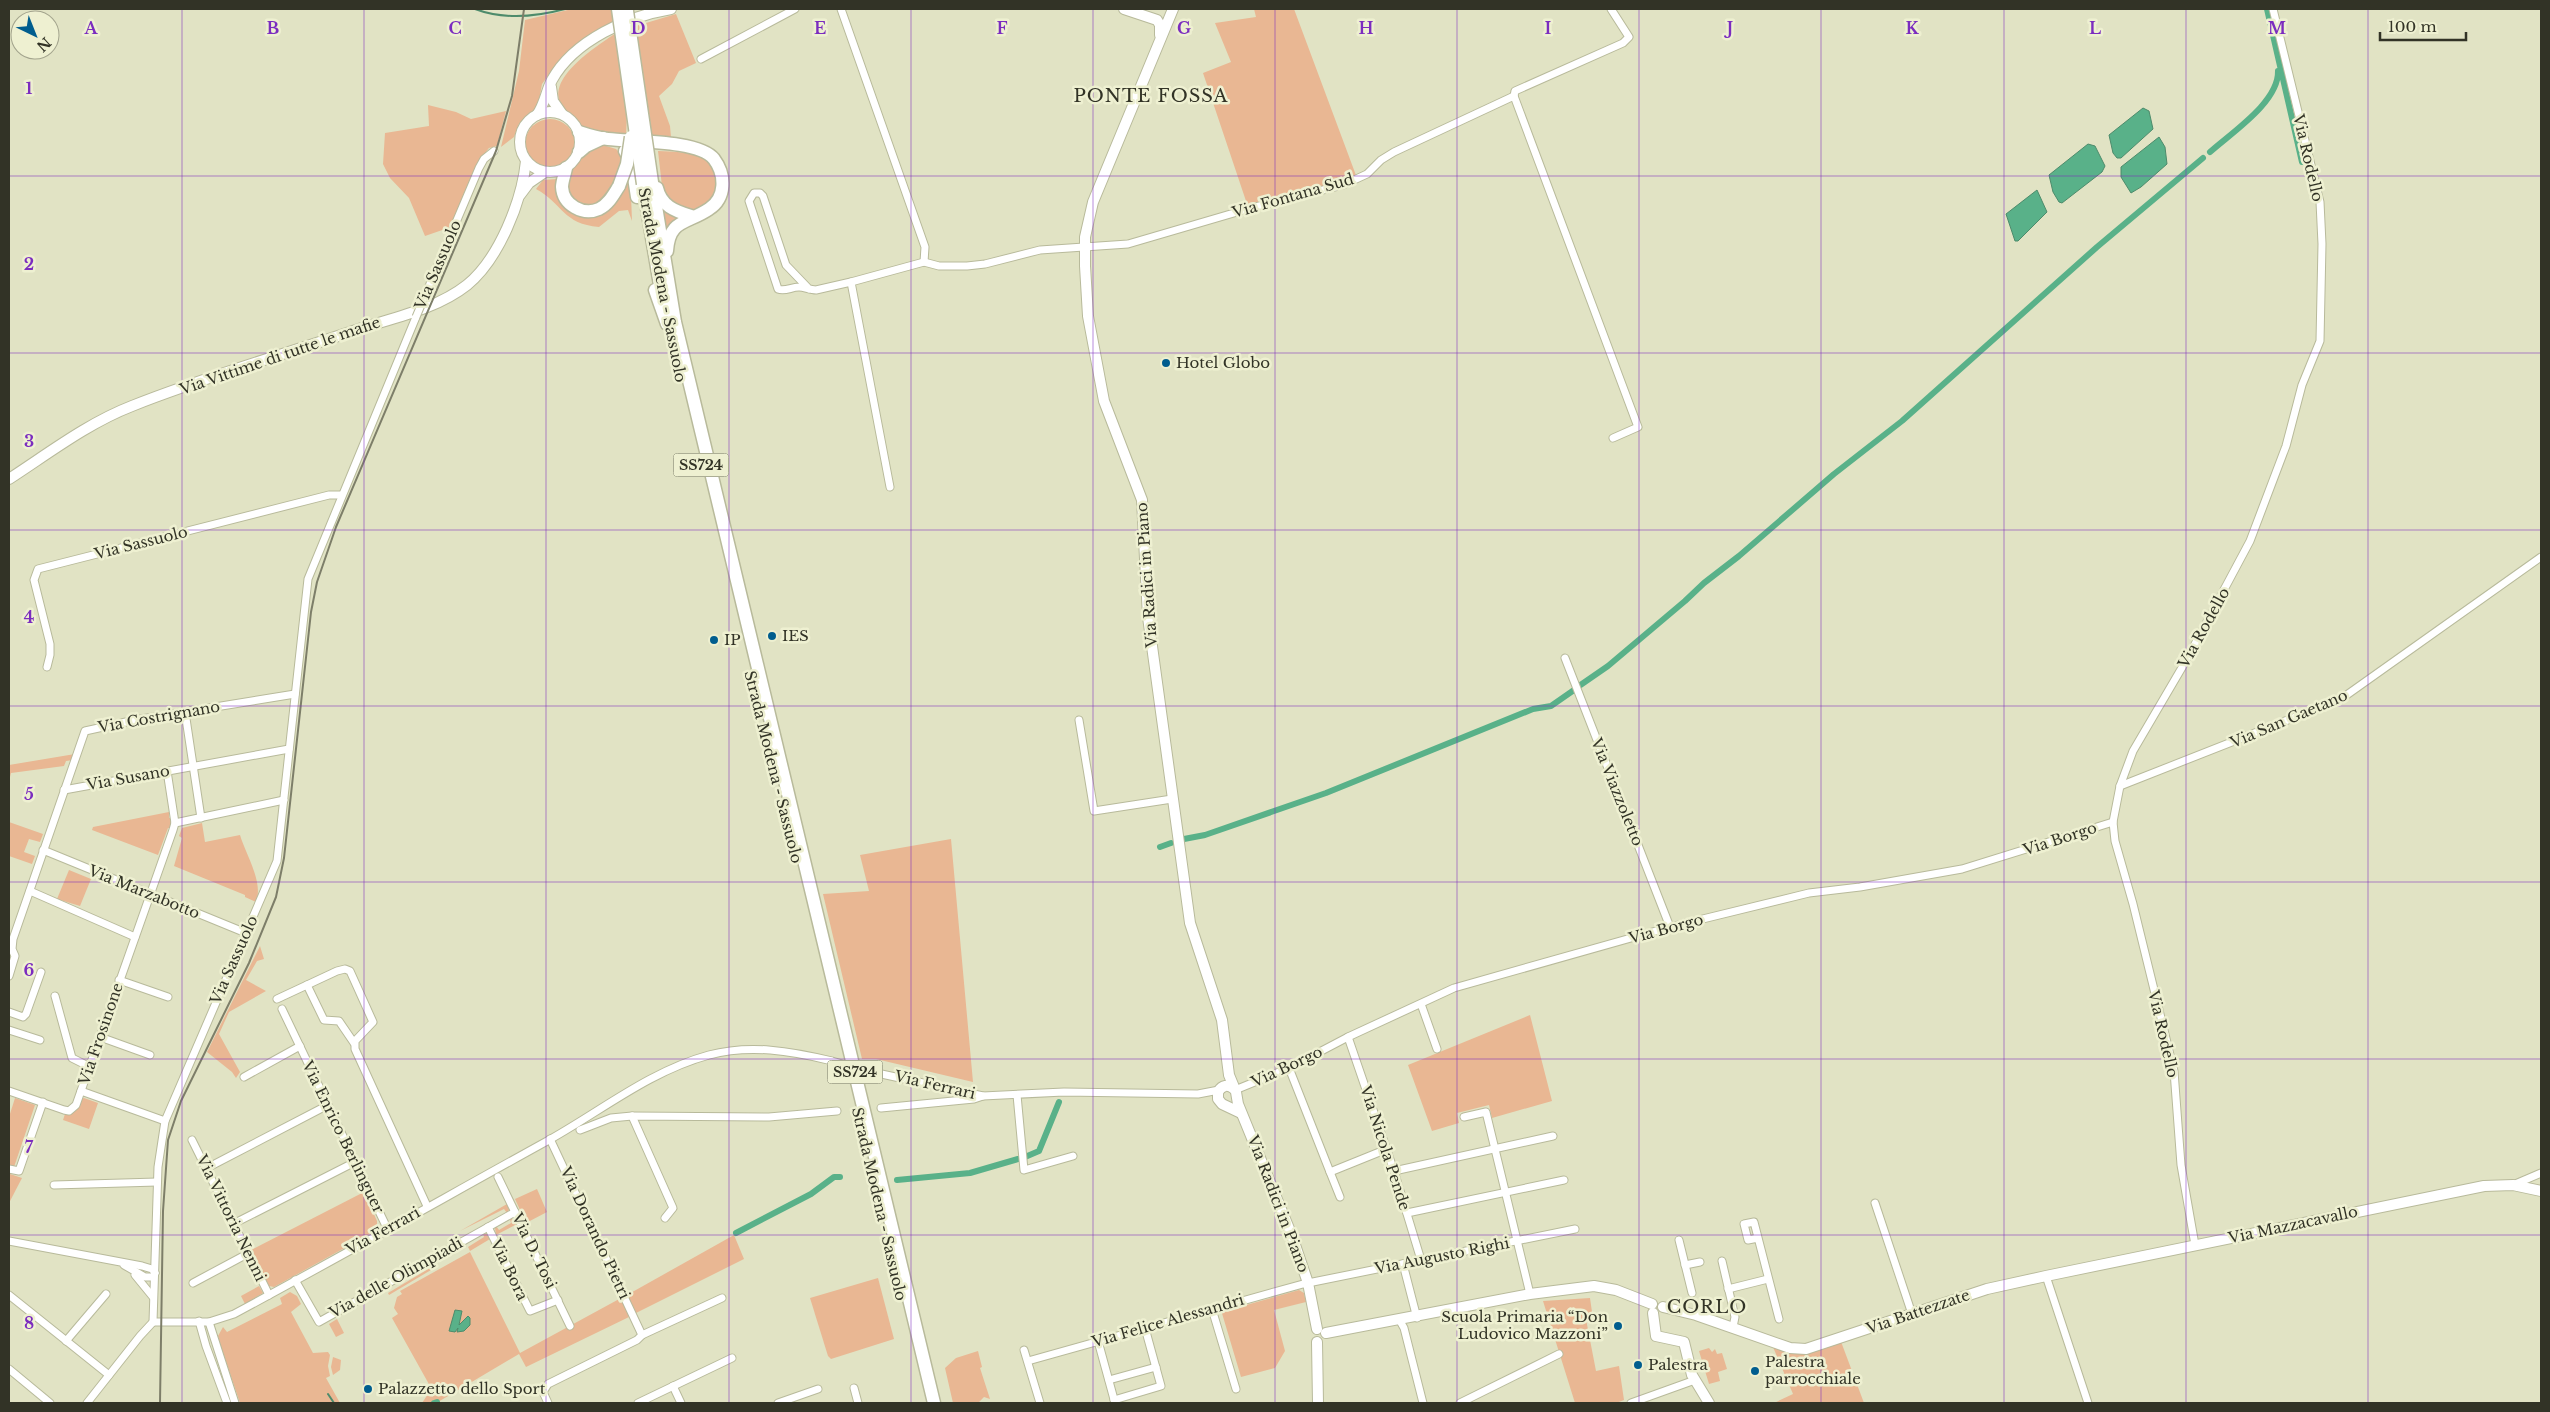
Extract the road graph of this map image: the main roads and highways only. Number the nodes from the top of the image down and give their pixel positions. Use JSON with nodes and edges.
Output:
{"nodes":[{"id":1,"x":618,"y":9,"type":"edge"},
{"id":2,"x":627,"y":9,"type":"edge"},
{"id":3,"x":632,"y":117,"type":"junction"},
{"id":4,"x":579,"y":132,"type":"road end"},
{"id":5,"x":606,"y":139,"type":"junction"},
{"id":6,"x":579,"y":152,"type":"road end"},
{"id":7,"x":566,"y":168,"type":"road end"},
{"id":8,"x":650,"y":183,"type":"junction"},
{"id":9,"x":691,"y":216,"type":"junction"},
{"id":10,"x":667,"y":272,"type":"junction"},
{"id":11,"x":667,"y":324,"type":"junction"},
{"id":12,"x":926,"y":1403,"type":"edge"},
{"id":13,"x":934,"y":1403,"type":"edge"}],
"edges":[{"from":1,"to":3,"type":"highway","name":"Strada Modena - Sassuolo","number":"SS724","bridge":true},
{"from":2,"to":8,"type":"highway","name":"Strada Modena - Sassuolo","number":"SS724","bridge":true},
{"from":3,"to":7,"type":"highway","bridge":true},
{"from":3,"to":8,"type":"highway","name":"Strada Modena - Sassuolo","number":"SS724","bridge":true},
{"from":4,"to":5,"type":"highway"},
{"from":5,"to":6,"type":"highway"},
{"from":5,"to":9,"type":"highway"},
{"from":5,"to":11,"type":"highway"},
{"from":8,"to":9,"type":"highway"},
{"from":8,"to":10,"type":"highway","name":"Strada Modena - Sassuolo","number":"SS724"},
{"from":8,"to":11,"type":"highway","name":"Strada Modena - Sassuolo","number":"SS724"},
{"from":9,"to":10,"type":"highway"},
{"from":10,"to":13,"type":"highway","name":"Strada Modena - Sassuolo","number":"SS724"},
{"from":11,"to":12,"type":"highway","name":"Strada Modena - Sassuolo","number":"SS724"}]}
